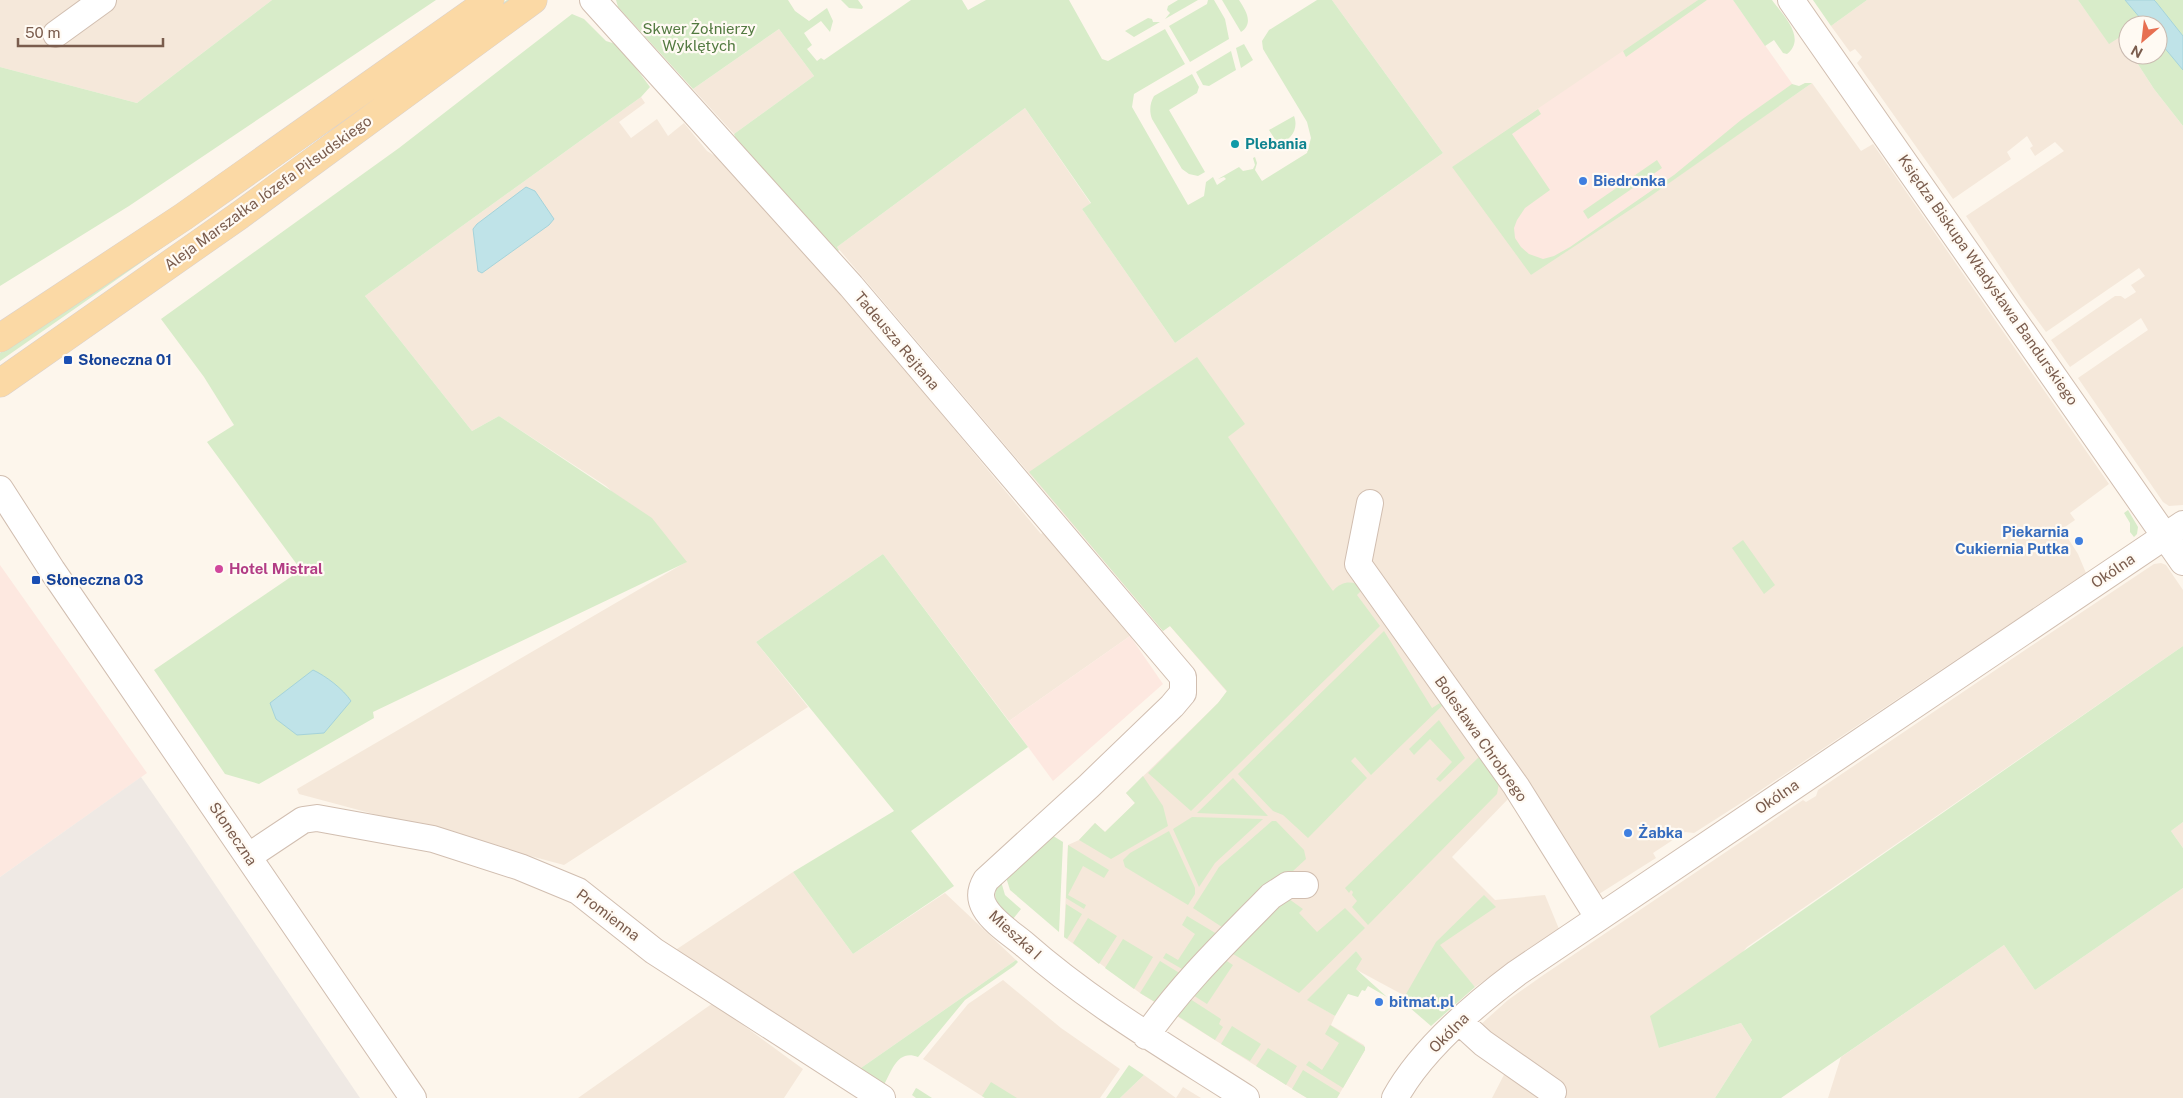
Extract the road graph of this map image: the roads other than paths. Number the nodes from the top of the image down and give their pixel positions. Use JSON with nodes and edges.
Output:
{"nodes":[{"id":1,"x":103,"y":0,"type":"edge"},
{"id":2,"x":490,"y":0,"type":"edge"},
{"id":3,"x":533,"y":0,"type":"edge"},
{"id":4,"x":593,"y":0,"type":"edge"},
{"id":5,"x":1791,"y":0,"type":"edge"},
{"id":6,"x":56,"y":34,"type":"dead end"},
{"id":7,"x":0,"y":338,"type":"edge"},
{"id":8,"x":0,"y":383,"type":"edge"},
{"id":9,"x":0,"y":489,"type":"edge"},
{"id":10,"x":1370,"y":503,"type":"dead end"},
{"id":11,"x":0,"y":514,"type":"edge"},
{"id":12,"x":2174,"y":530,"type":"edge"},
{"id":13,"x":2183,"y":562,"type":"edge"},
{"id":14,"x":52,"y":570,"type":"junction"},
{"id":15,"x":1183,"y":693,"type":"joint"},
{"id":16,"x":249,"y":856,"type":"junction"},
{"id":17,"x":1305,"y":885,"type":"dead end"},
{"id":18,"x":1598,"y":917,"type":"junction"},
{"id":19,"x":1460,"y":1022,"type":"junction"},
{"id":20,"x":1146,"y":1036,"type":"junction"},
{"id":21,"x":1553,"y":1092,"type":"dead end"},
{"id":22,"x":1395,"y":1095,"type":"edge"},
{"id":23,"x":413,"y":1098,"type":"edge"},
{"id":24,"x":882,"y":1098,"type":"edge"},
{"id":25,"x":1246,"y":1098,"type":"edge"}],
"edges":[{"from":1,"to":6,"type":"street"},
{"from":2,"to":7,"type":"main road","name":"Aleja Marszałka Józefa Piłsudskiego"},
{"from":3,"to":8,"type":"main road","name":"Aleja Marszałka Józefa Piłsudskiego"},
{"from":4,"to":15,"type":"street","name":"Tadeusza Rejtana"},
{"from":5,"to":12,"type":"street","name":"Księdza Biskupa Władysława Bandurskiego"},
{"from":9,"to":14,"type":"street","name":"Słoneczna"},
{"from":10,"to":18,"type":"street","name":"Bolesława Chrobrego"},
{"from":11,"to":14,"type":"street","name":"Słoneczna"},
{"from":12,"to":13,"type":"street","name":"Księdza Biskupa Władysława Bandurskiego"},
{"from":12,"to":18,"type":"street","name":"Okólna"},
{"from":14,"to":16,"type":"street","name":"Słoneczna"},
{"from":15,"to":20,"type":"street","name":"Mieszka I"},
{"from":16,"to":23,"type":"street","name":"Słoneczna"},
{"from":16,"to":24,"type":"street","name":"Promienna"},
{"from":17,"to":20,"type":"street"},
{"from":18,"to":19,"type":"street","name":"Okólna"},
{"from":19,"to":21,"type":"street"},
{"from":19,"to":22,"type":"street","name":"Okólna"},
{"from":20,"to":25,"type":"street","name":"Mieszka I"}]}
